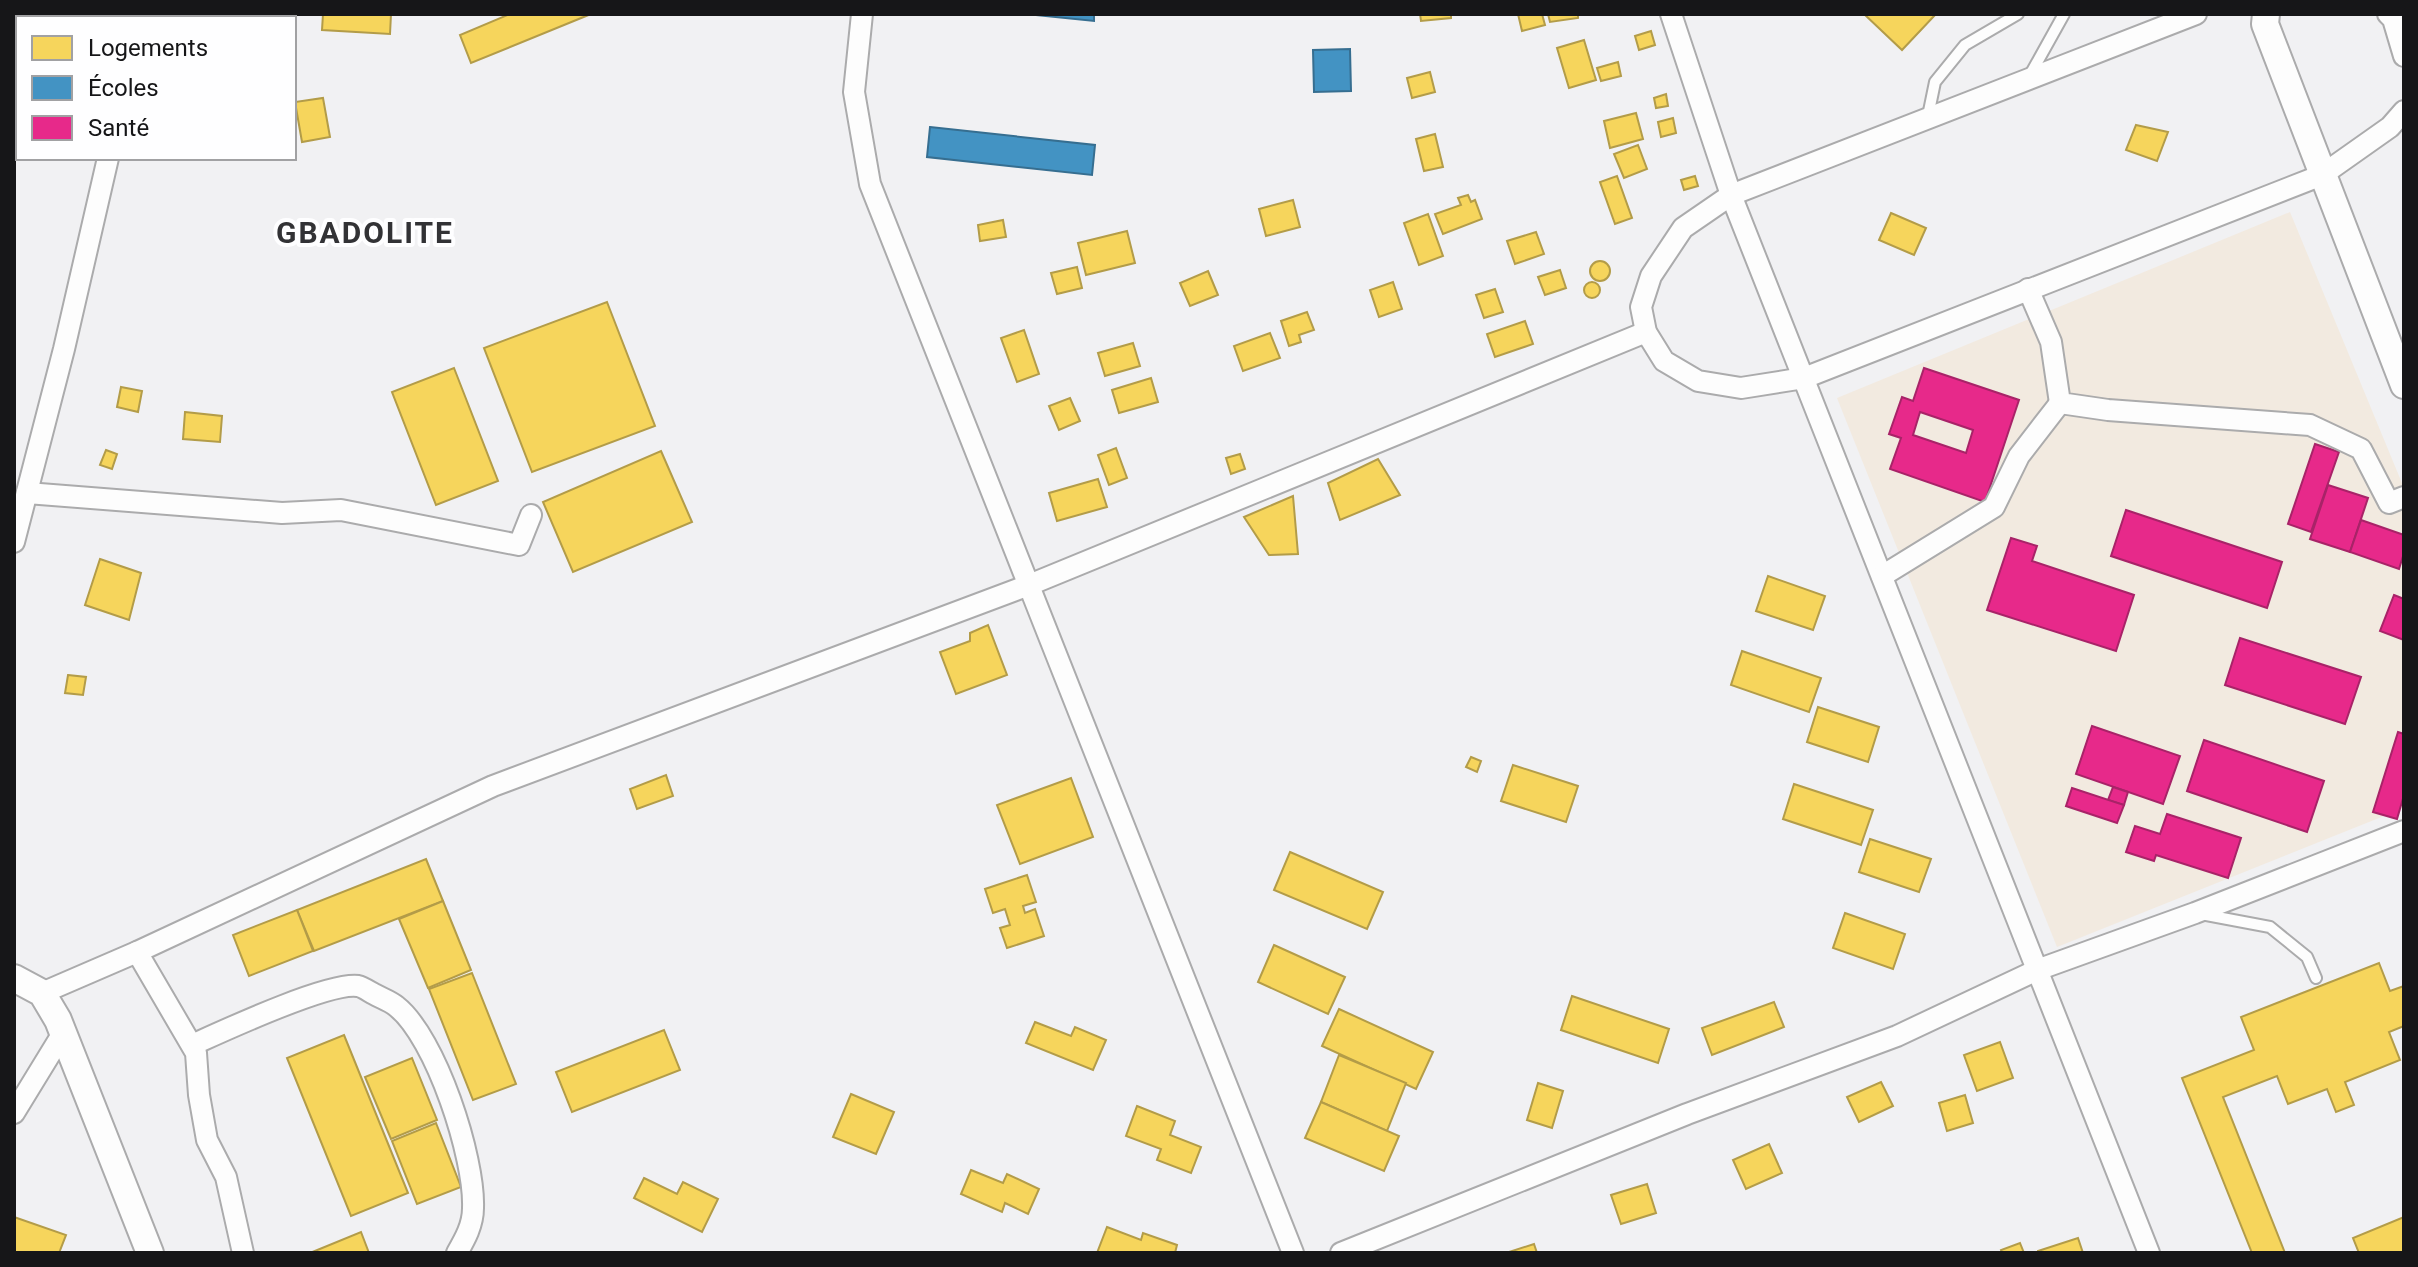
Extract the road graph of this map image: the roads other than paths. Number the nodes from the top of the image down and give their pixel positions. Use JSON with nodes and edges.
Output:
{"nodes":[{"id":1,"x":862,"y":14,"type":"edge"},
{"id":2,"x":1671,"y":14,"type":"edge"},
{"id":3,"x":2018,"y":14,"type":"edge"},
{"id":4,"x":2064,"y":14,"type":"edge"},
{"id":5,"x":2196,"y":14,"type":"edge"},
{"id":6,"x":2266,"y":14,"type":"edge"},
{"id":7,"x":2388,"y":14,"type":"edge"},
{"id":8,"x":2404,"y":56,"type":"edge"},
{"id":9,"x":2027,"y":80,"type":"junction"},
{"id":10,"x":2404,"y":111,"type":"edge"},
{"id":11,"x":1928,"y":118,"type":"junction"},
{"id":12,"x":108,"y":160,"type":"edge"},
{"id":13,"x":2322,"y":175,"type":"junction"},
{"id":14,"x":1731,"y":195,"type":"junction"},
{"id":15,"x":2028,"y":289,"type":"junction"},
{"id":16,"x":1646,"y":332,"type":"junction"},
{"id":17,"x":1804,"y":378,"type":"junction"},
{"id":18,"x":2404,"y":385,"type":"edge"},
{"id":19,"x":2060,"y":403,"type":"junction"},
{"id":20,"x":2404,"y":497,"type":"edge"},
{"id":21,"x":21,"y":505,"type":"edge"},
{"id":22,"x":531,"y":515,"type":"dead end"},
{"id":23,"x":14,"y":542,"type":"edge"},
{"id":24,"x":1882,"y":576,"type":"junction"},
{"id":25,"x":1029,"y":585,"type":"junction"},
{"id":26,"x":2404,"y":831,"type":"edge"},
{"id":27,"x":2195,"y":913,"type":"junction"},
{"id":28,"x":137,"y":952,"type":"junction"},
{"id":29,"x":2037,"y":970,"type":"junction"},
{"id":30,"x":14,"y":978,"type":"edge"},
{"id":31,"x":2316,"y":978,"type":"dead end"},
{"id":32,"x":42,"y":993,"type":"junction"},
{"id":33,"x":63,"y":1033,"type":"junction"},
{"id":34,"x":192,"y":1045,"type":"junction"},
{"id":35,"x":14,"y":1113,"type":"edge"},
{"id":36,"x":150,"y":1253,"type":"edge"},
{"id":37,"x":243,"y":1253,"type":"edge"},
{"id":38,"x":457,"y":1253,"type":"edge"},
{"id":39,"x":1293,"y":1253,"type":"edge"},
{"id":40,"x":1341,"y":1253,"type":"edge"},
{"id":41,"x":2149,"y":1253,"type":"edge"}],
"edges":[{"from":1,"to":25,"type":"street"},
{"from":2,"to":14,"type":"street"},
{"from":3,"to":11,"type":"lane"},
{"from":4,"to":9,"type":"lane"},
{"from":5,"to":9,"type":"street"},
{"from":6,"to":13,"type":"street"},
{"from":7,"to":8,"type":"street"},
{"from":9,"to":11,"type":"street"},
{"from":10,"to":13,"type":"street"},
{"from":11,"to":14,"type":"street"},
{"from":12,"to":21,"type":"street"},
{"from":13,"to":15,"type":"street"},
{"from":13,"to":18,"type":"street"},
{"from":14,"to":16,"type":"street"},
{"from":14,"to":17,"type":"street"},
{"from":15,"to":17,"type":"street"},
{"from":15,"to":19,"type":"street"},
{"from":16,"to":17,"type":"street"},
{"from":16,"to":25,"type":"street"},
{"from":17,"to":24,"type":"street"},
{"from":19,"to":20,"type":"street"},
{"from":19,"to":24,"type":"street"},
{"from":21,"to":22,"type":"street"},
{"from":21,"to":23,"type":"street"},
{"from":24,"to":29,"type":"street"},
{"from":25,"to":28,"type":"street"},
{"from":25,"to":39,"type":"street"},
{"from":26,"to":27,"type":"street"},
{"from":27,"to":29,"type":"street"},
{"from":27,"to":31,"type":"lane"},
{"from":28,"to":32,"type":"street"},
{"from":28,"to":34,"type":"street"},
{"from":29,"to":40,"type":"street"},
{"from":29,"to":41,"type":"street"},
{"from":30,"to":32,"type":"street"},
{"from":32,"to":33,"type":"street"},
{"from":33,"to":35,"type":"street"},
{"from":33,"to":36,"type":"street"},
{"from":34,"to":37,"type":"street"},
{"from":34,"to":38,"type":"street"}]}
